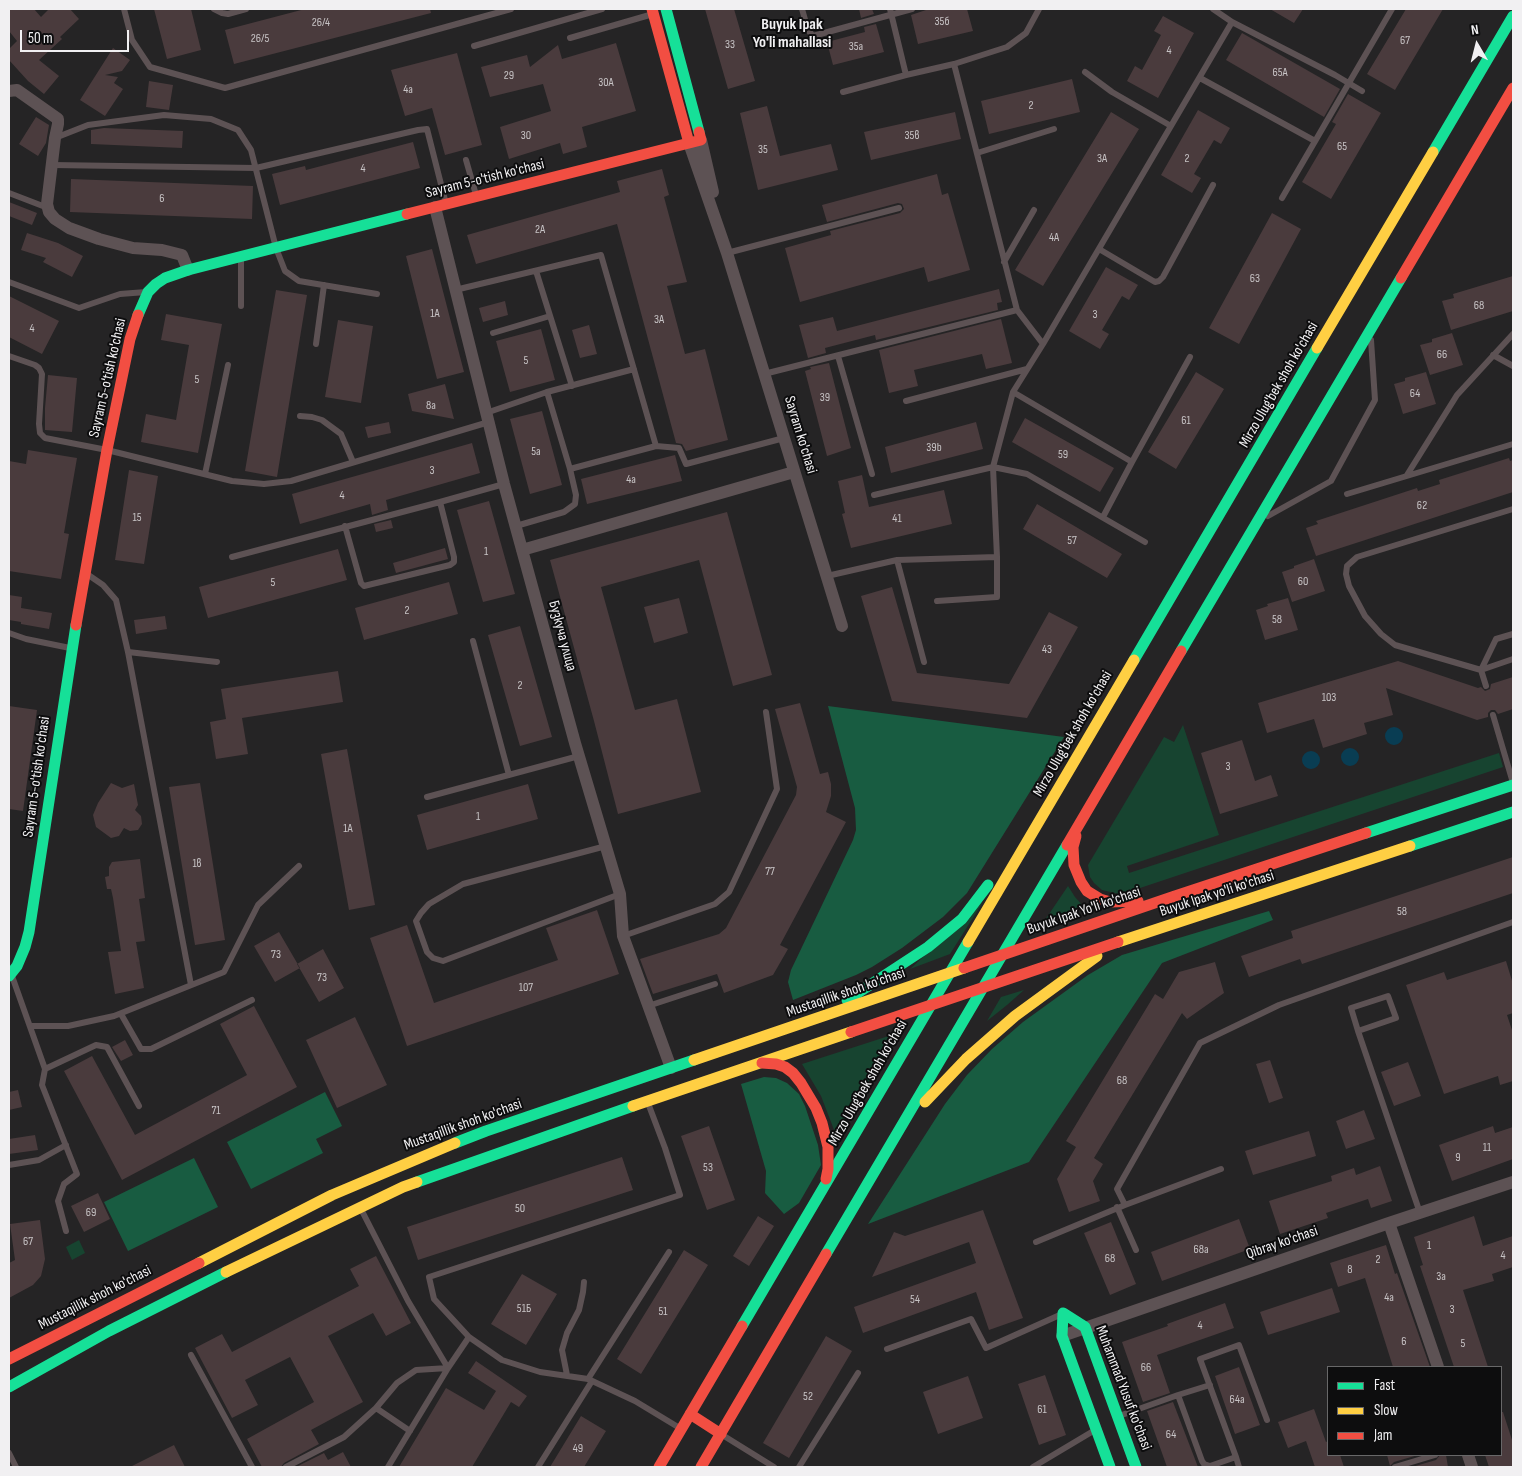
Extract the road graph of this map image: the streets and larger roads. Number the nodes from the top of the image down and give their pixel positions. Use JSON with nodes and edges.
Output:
{"nodes":[{"id":1,"x":666,"y":9,"type":"edge"},
{"id":2,"x":1509,"y":9,"type":"edge"},
{"id":3,"x":653,"y":11,"type":"edge"},
{"id":4,"x":1513,"y":12,"type":"edge"},
{"id":5,"x":1513,"y":16,"type":"edge"},
{"id":6,"x":12,"y":88,"type":"edge"},
{"id":7,"x":1513,"y":88,"type":"edge"},
{"id":8,"x":695,"y":142,"type":"junction"},
{"id":9,"x":440,"y":206,"type":"junction"},
{"id":10,"x":188,"y":270,"type":"junction"},
{"id":11,"x":794,"y":472,"type":"junction"},
{"id":12,"x":522,"y":550,"type":"junction"},
{"id":13,"x":842,"y":626,"type":"dead end"},
{"id":14,"x":1135,"y":659,"type":"junction"},
{"id":15,"x":1513,"y":784,"type":"edge"},
{"id":16,"x":1462,"y":802,"type":"junction"},
{"id":17,"x":1513,"y":812,"type":"edge"},
{"id":18,"x":1079,"y":825,"type":"junction"},
{"id":19,"x":1464,"y":828,"type":"junction"},
{"id":20,"x":1008,"y":852,"type":"dead end"},
{"id":21,"x":993,"y":877,"type":"dead end"},
{"id":22,"x":1175,"y":896,"type":"junction"},
{"id":23,"x":1118,"y":942,"type":"junction"},
{"id":24,"x":1003,"y":955,"type":"junction"},
{"id":25,"x":950,"y":973,"type":"junction"},
{"id":26,"x":10,"y":975,"type":"edge"},
{"id":27,"x":984,"y":988,"type":"junction"},
{"id":28,"x":931,"y":1005,"type":"junction"},
{"id":29,"x":819,"y":1018,"type":"junction"},
{"id":30,"x":758,"y":1064,"type":"junction"},
{"id":31,"x":671,"y":1068,"type":"junction"},
{"id":32,"x":902,"y":1126,"type":"junction"},
{"id":33,"x":1513,"y":1182,"type":"edge"},
{"id":34,"x":824,"y":1186,"type":"junction"},
{"id":35,"x":1385,"y":1224,"type":"junction"},
{"id":36,"x":1085,"y":1327,"type":"junction"},
{"id":37,"x":1062,"y":1336,"type":"junction"},
{"id":38,"x":9,"y":1359,"type":"edge"},
{"id":39,"x":1438,"y":1366,"type":"edge"},
{"id":40,"x":9,"y":1388,"type":"edge"},
{"id":41,"x":690,"y":1414,"type":"junction"},
{"id":42,"x":720,"y":1434,"type":"junction"},
{"id":43,"x":659,"y":1467,"type":"edge"},
{"id":44,"x":701,"y":1467,"type":"edge"},
{"id":45,"x":1110,"y":1467,"type":"edge"},
{"id":46,"x":1136,"y":1467,"type":"edge"}],
"edges":[{"from":1,"to":8,"type":"main road","name":"Sayram ko'chasi"},
{"from":2,"to":4,"type":"main road"},
{"from":3,"to":8,"type":"main road","name":"Sayram ko'chasi"},
{"from":5,"to":14,"type":"main road","name":"Mirzo Ulug'bek shoh ko'chasi"},
{"from":6,"to":10,"type":"street"},
{"from":7,"to":18,"type":"main road"},
{"from":8,"to":9,"type":"main road","name":"Sayram 5-o'tish ko'chasi"},
{"from":8,"to":11,"type":"street","name":"Sayram ko'chasi"},
{"from":9,"to":10,"type":"main road","name":"Sayram 5-o'tish ko'chasi"},
{"from":9,"to":12,"type":"street","name":"Бузкуча улица"},
{"from":10,"to":26,"type":"main road","name":"Sayram 5-o'tish ko'chasi"},
{"from":11,"to":12,"type":"street"},
{"from":11,"to":13,"type":"street","name":"Sayram ko'chasi"},
{"from":12,"to":31,"type":"street","name":"Бузкуча улица"},
{"from":14,"to":20,"type":"main road"},
{"from":14,"to":25,"type":"main road","name":"Mirzo Ulug'bek shoh ko'chasi"},
{"from":15,"to":16,"type":"main road","name":"Buyuk Ipak yo'li ko'chasi"},
{"from":16,"to":19,"type":"main road"},
{"from":16,"to":22,"type":"main road","name":"Buyuk Ipak yo'li ko'chasi"},
{"from":17,"to":19,"type":"main road","name":"Buyuk Ipak yo'li ko'chasi"},
{"from":18,"to":22,"type":"main road"},
{"from":18,"to":24,"type":"main road"},
{"from":19,"to":23,"type":"main road","name":"Buyuk Ipak yo'li ko'chasi"},
{"from":21,"to":29,"type":"main road"},
{"from":22,"to":24,"type":"main road","name":"Buyuk Ipak Yo'li ko'chasi"},
{"from":23,"to":27,"type":"main road","name":"Buyuk Ipak yo'li ko'chasi"},
{"from":23,"to":32,"type":"main road"},
{"from":24,"to":25,"type":"main road"},
{"from":24,"to":27,"type":"main road"},
{"from":25,"to":28,"type":"main road","name":"Mirzo Ulug'bek shoh ko'chasi"},
{"from":25,"to":29,"type":"main road","name":"Mustaqillik shoh ko'chasi"},
{"from":27,"to":28,"type":"main road","name":"Buyuk Ipak yo'li ko'chasi"},
{"from":27,"to":32,"type":"main road"},
{"from":28,"to":30,"type":"main road"},
{"from":28,"to":34,"type":"main road","name":"Mirzo Ulug'bek shoh ko'chasi"},
{"from":29,"to":31,"type":"main road","name":"Mustaqillik shoh ko'chasi"},
{"from":30,"to":34,"type":"main road"},
{"from":30,"to":40,"type":"main road"},
{"from":31,"to":38,"type":"main road","name":"Mustaqillik shoh ko'chasi"},
{"from":32,"to":42,"type":"main road"},
{"from":33,"to":35,"type":"street","name":"Qibray ko'chasi"},
{"from":34,"to":41,"type":"main road","name":"Mirzo Ulug'bek shoh ko'chasi"},
{"from":35,"to":36,"type":"street","name":"Qibray ko'chasi"},
{"from":35,"to":39,"type":"street"},
{"from":36,"to":37,"type":"street","name":"Qibray ko'chasi"},
{"from":36,"to":37,"type":"main road","name":"Muhammad Yusuf ko'chasi"},
{"from":36,"to":46,"type":"main road","name":"Muhammad Yusuf ko'chasi"},
{"from":37,"to":45,"type":"main road"},
{"from":41,"to":42,"type":"main road"},
{"from":41,"to":43,"type":"main road","name":"Mirzo Ulug'bek shoh ko'chasi"},
{"from":42,"to":44,"type":"main road"}]}
